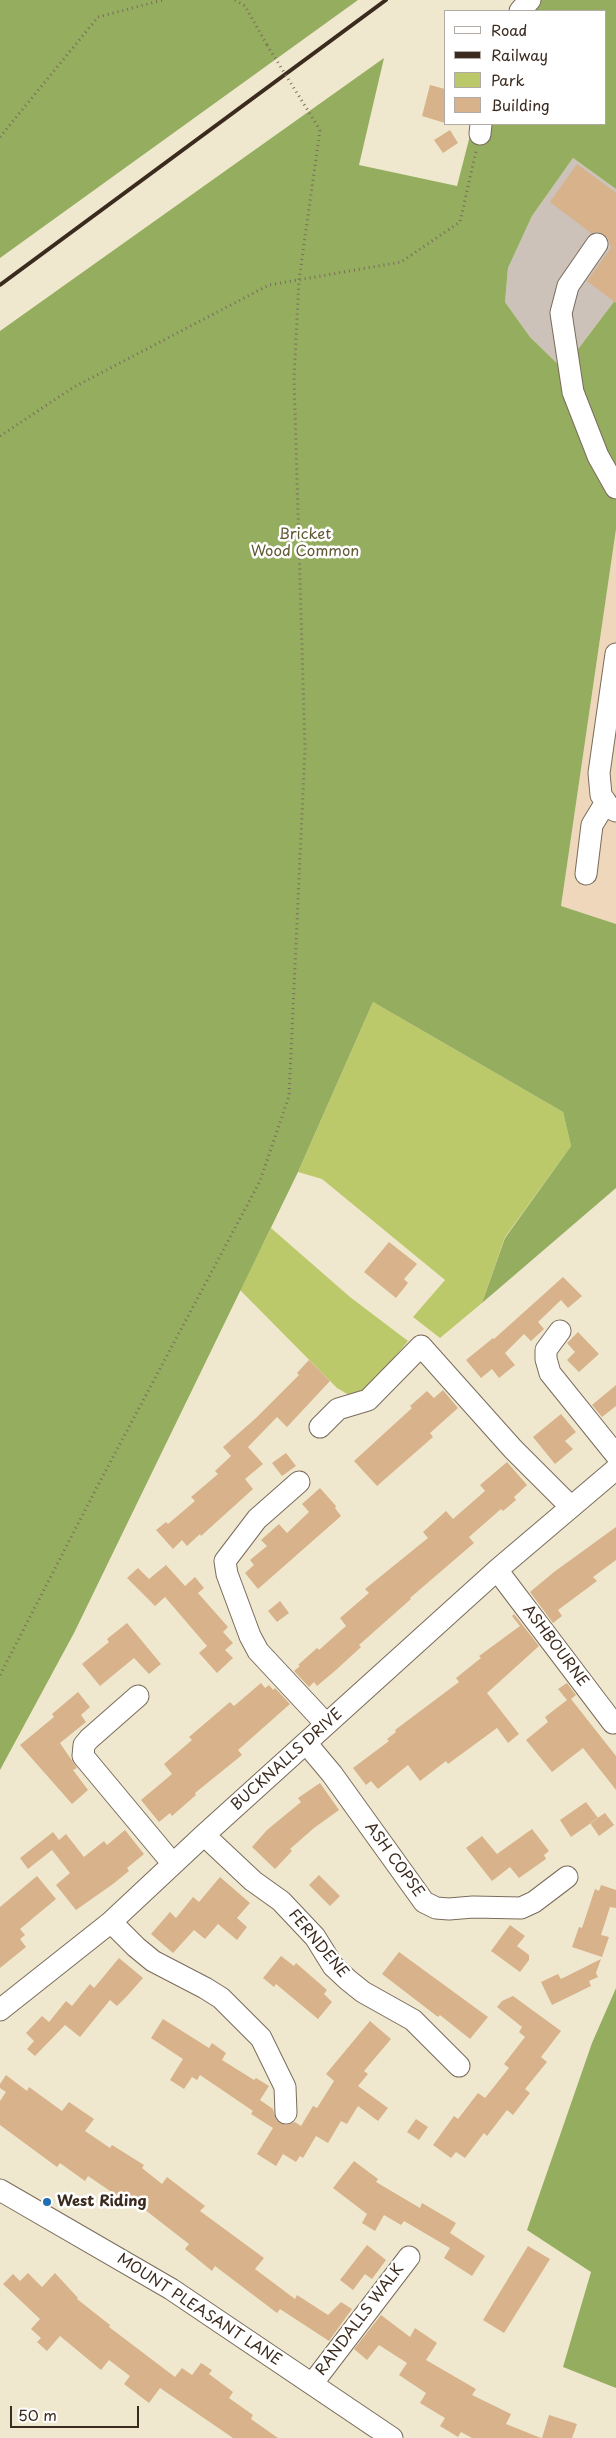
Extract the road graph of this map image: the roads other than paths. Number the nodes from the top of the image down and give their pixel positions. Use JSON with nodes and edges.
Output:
{"nodes":[{"id":1,"x":530,"y":0,"type":"edge"},
{"id":2,"x":521,"y":10,"type":"edge"},
{"id":3,"x":597,"y":244,"type":"dead end"},
{"id":4,"x":616,"y":488,"type":"edge"},
{"id":5,"x":616,"y":654,"type":"edge"},
{"id":6,"x":611,"y":806,"type":"edge"},
{"id":7,"x":586,"y":874,"type":"dead end"},
{"id":8,"x":560,"y":1331,"type":"dead end"},
{"id":9,"x":320,"y":1426,"type":"dead end"},
{"id":10,"x":616,"y":1456,"type":"edge"},
{"id":11,"x":616,"y":1469,"type":"edge"},
{"id":12,"x":299,"y":1482,"type":"dead end"},
{"id":13,"x":570,"y":1506,"type":"junction"},
{"id":14,"x":497,"y":1570,"type":"junction"},
{"id":15,"x":138,"y":1696,"type":"dead end"},
{"id":16,"x":613,"y":1723,"type":"dead end"},
{"id":17,"x":326,"y":1724,"type":"junction"},
{"id":18,"x":306,"y":1744,"type":"junction"},
{"id":19,"x":204,"y":1835,"type":"junction"},
{"id":20,"x":173,"y":1864,"type":"junction"},
{"id":21,"x":567,"y":1876,"type":"dead end"},
{"id":22,"x":111,"y":1922,"type":"junction"},
{"id":23,"x":0,"y":2010,"type":"edge"},
{"id":24,"x":459,"y":2066,"type":"dead end"},
{"id":25,"x":286,"y":2113,"type":"dead end"},
{"id":26,"x":0,"y":2190,"type":"edge"},
{"id":27,"x":409,"y":2257,"type":"dead end"},
{"id":28,"x":312,"y":2384,"type":"junction"},
{"id":29,"x":392,"y":2438,"type":"edge"}],
"edges":[{"from":1,"to":2,"type":"street"},
{"from":3,"to":4,"type":"street"},
{"from":5,"to":6,"type":"street"},
{"from":6,"to":7,"type":"street"},
{"from":8,"to":10,"type":"street"},
{"from":9,"to":13,"type":"street"},
{"from":11,"to":13,"type":"street","name":"BUCKNALLS DRIVE"},
{"from":12,"to":17,"type":"street"},
{"from":13,"to":14,"type":"street","name":"BUCKNALLS DRIVE"},
{"from":14,"to":16,"type":"street","name":"ASHBOURNE"},
{"from":14,"to":17,"type":"street","name":"BUCKNALLS DRIVE"},
{"from":15,"to":20,"type":"street"},
{"from":17,"to":18,"type":"street","name":"BUCKNALLS DRIVE"},
{"from":18,"to":19,"type":"street","name":"BUCKNALLS DRIVE"},
{"from":18,"to":21,"type":"street","name":"ASH COPSE"},
{"from":19,"to":20,"type":"street","name":"BUCKNALLS DRIVE"},
{"from":19,"to":24,"type":"street","name":"FERNDENE"},
{"from":20,"to":22,"type":"street","name":"BUCKNALLS DRIVE"},
{"from":22,"to":23,"type":"street","name":"BUCKNALLS DRIVE"},
{"from":22,"to":25,"type":"street"},
{"from":26,"to":28,"type":"street","name":"MOUNT PLEASANT LANE"},
{"from":27,"to":28,"type":"street","name":"RANDALLS WALK"},
{"from":28,"to":29,"type":"street","name":"MOUNT PLEASANT LANE"}]}
